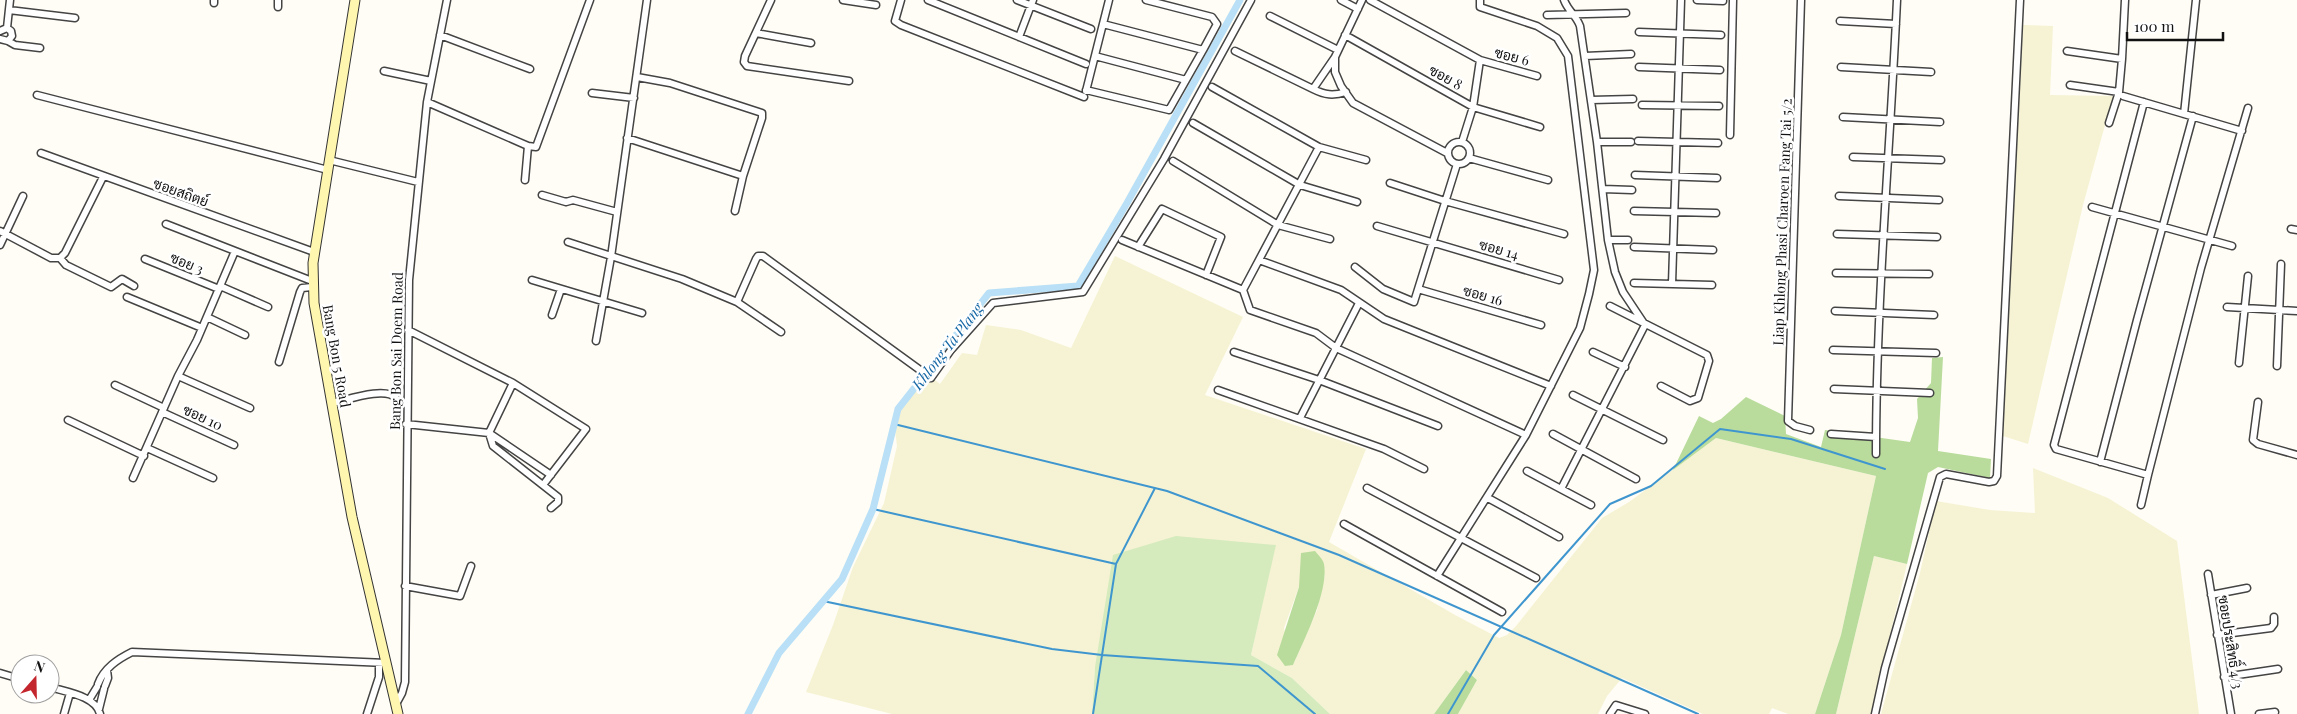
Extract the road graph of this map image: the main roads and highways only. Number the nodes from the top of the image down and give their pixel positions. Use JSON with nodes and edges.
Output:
{"nodes":[{"id":1,"x":355,"y":0,"type":"edge"},
{"id":2,"x":398,"y":714,"type":"edge"}],
"edges":[{"from":1,"to":2,"type":"main road","name":"Bang Bon 5 Road"}]}
